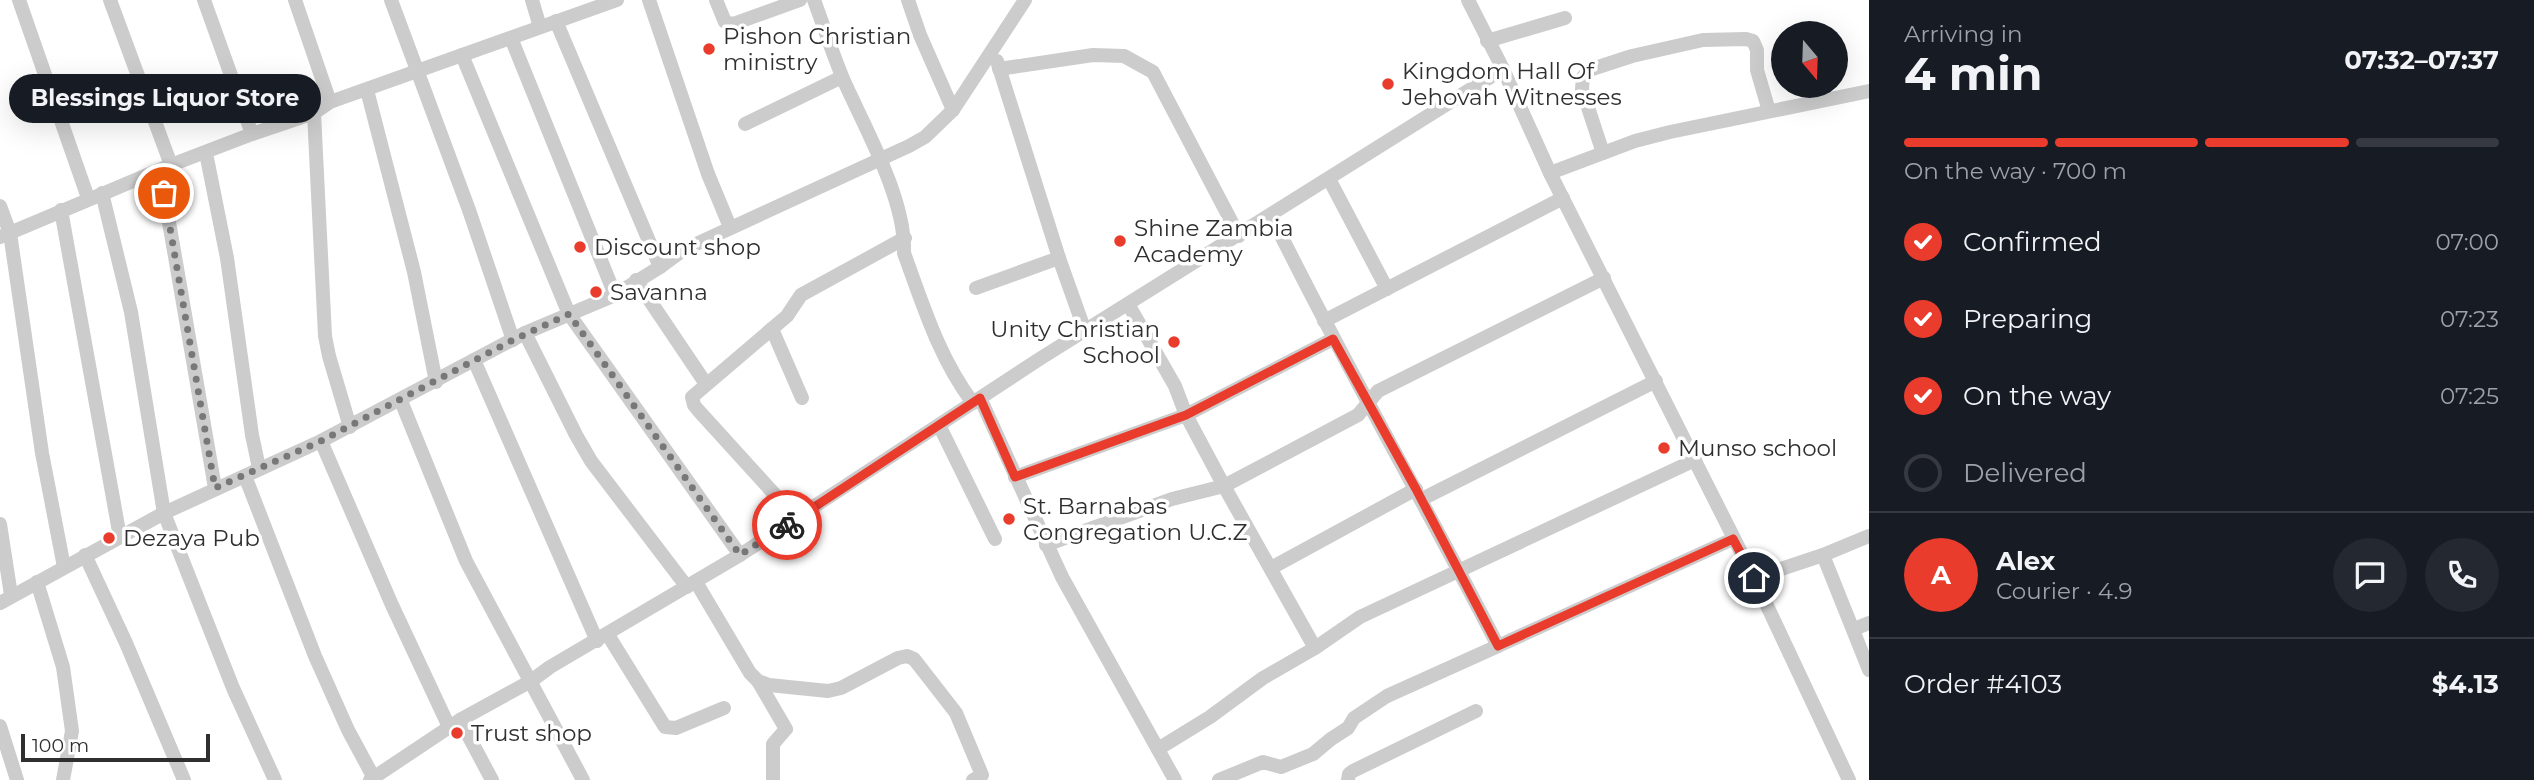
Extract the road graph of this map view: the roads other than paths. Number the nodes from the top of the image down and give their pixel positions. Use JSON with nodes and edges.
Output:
{"nodes":[{"id":1,"x":19,"y":0,"type":"edge"},
{"id":2,"x":110,"y":0,"type":"edge"},
{"id":3,"x":204,"y":0,"type":"edge"},
{"id":4,"x":295,"y":0,"type":"edge"},
{"id":5,"x":391,"y":0,"type":"edge"},
{"id":6,"x":532,"y":0,"type":"edge"},
{"id":7,"x":617,"y":0,"type":"edge"},
{"id":8,"x":649,"y":0,"type":"edge"},
{"id":9,"x":716,"y":0,"type":"edge"},
{"id":10,"x":800,"y":0,"type":"edge"},
{"id":11,"x":814,"y":0,"type":"edge"},
{"id":12,"x":908,"y":0,"type":"edge"},
{"id":13,"x":1025,"y":0,"type":"edge"},
{"id":14,"x":1468,"y":0,"type":"edge"},
{"id":15,"x":1565,"y":18,"type":"dead end"},
{"id":16,"x":556,"y":21,"type":"junction"},
{"id":17,"x":540,"y":27,"type":"junction"},
{"id":18,"x":512,"y":38,"type":"junction"},
{"id":19,"x":1487,"y":41,"type":"junction"},
{"id":20,"x":993,"y":50,"type":"junction"},
{"id":21,"x":462,"y":55,"type":"junction"},
{"id":22,"x":999,"y":69,"type":"junction"},
{"id":23,"x":1503,"y":69,"type":"junction"},
{"id":24,"x":416,"y":70,"type":"junction"},
{"id":25,"x":842,"y":77,"type":"junction"},
{"id":26,"x":367,"y":90,"type":"junction"},
{"id":27,"x":1869,"y":91,"type":"edge"},
{"id":28,"x":330,"y":102,"type":"junction"},
{"id":29,"x":953,"y":110,"type":"junction"},
{"id":30,"x":1769,"y":111,"type":"junction"},
{"id":31,"x":314,"y":113,"type":"junction"},
{"id":32,"x":745,"y":124,"type":"dead end"},
{"id":33,"x":252,"y":134,"type":"junction"},
{"id":34,"x":205,"y":152,"type":"junction"},
{"id":35,"x":1603,"y":153,"type":"junction"},
{"id":36,"x":879,"y":159,"type":"junction"},
{"id":37,"x":165,"y":168,"type":"junction"},
{"id":38,"x":1550,"y":173,"type":"junction"},
{"id":39,"x":1329,"y":179,"type":"junction"},
{"id":40,"x":95,"y":195,"type":"junction"},
{"id":41,"x":1563,"y":198,"type":"junction"},
{"id":42,"x":0,"y":206,"type":"edge"},
{"id":43,"x":61,"y":210,"type":"junction"},
{"id":44,"x":1271,"y":215,"type":"junction"},
{"id":45,"x":730,"y":227,"type":"junction"},
{"id":46,"x":5,"y":235,"type":"edge"},
{"id":47,"x":1238,"y":236,"type":"junction"},
{"id":48,"x":905,"y":238,"type":"junction"},
{"id":49,"x":1059,"y":258,"type":"junction"},
{"id":50,"x":660,"y":267,"type":"junction"},
{"id":51,"x":1604,"y":278,"type":"junction"},
{"id":52,"x":636,"y":281,"type":"junction"},
{"id":53,"x":976,"y":288,"type":"dead end"},
{"id":54,"x":1387,"y":289,"type":"junction"},
{"id":55,"x":614,"y":295,"type":"junction"},
{"id":56,"x":1128,"y":304,"type":"junction"},
{"id":57,"x":569,"y":314,"type":"junction"},
{"id":58,"x":1324,"y":321,"type":"junction"},
{"id":59,"x":772,"y":329,"type":"junction"},
{"id":60,"x":1085,"y":331,"type":"junction"},
{"id":61,"x":519,"y":336,"type":"junction"},
{"id":62,"x":1333,"y":339,"type":"junction"},
{"id":63,"x":474,"y":360,"type":"junction"},
{"id":64,"x":1656,"y":381,"type":"junction"},
{"id":65,"x":436,"y":382,"type":"junction"},
{"id":66,"x":706,"y":384,"type":"junction"},
{"id":67,"x":802,"y":398,"type":"dead end"},
{"id":68,"x":401,"y":401,"type":"junction"},
{"id":69,"x":976,"y":401,"type":"junction"},
{"id":70,"x":1368,"y":404,"type":"junction"},
{"id":71,"x":1186,"y":415,"type":"junction"},
{"id":72,"x":939,"y":425,"type":"junction"},
{"id":73,"x":349,"y":427,"type":"junction"},
{"id":74,"x":321,"y":441,"type":"junction"},
{"id":75,"x":1695,"y":460,"type":"junction"},
{"id":76,"x":259,"y":468,"type":"junction"},
{"id":77,"x":244,"y":475,"type":"junction"},
{"id":78,"x":1015,"y":477,"type":"junction"},
{"id":79,"x":1224,"y":486,"type":"junction"},
{"id":80,"x":215,"y":488,"type":"junction"},
{"id":81,"x":1419,"y":494,"type":"junction"},
{"id":82,"x":164,"y":513,"type":"junction"},
{"id":83,"x":797,"y":519,"type":"junction"},
{"id":84,"x":0,"y":524,"type":"edge"},
{"id":85,"x":1869,"y":536,"type":"edge"},
{"id":86,"x":120,"y":537,"type":"junction"},
{"id":87,"x":1733,"y":539,"type":"junction"},
{"id":88,"x":995,"y":540,"type":"dead end"},
{"id":89,"x":1046,"y":545,"type":"junction"},
{"id":90,"x":85,"y":555,"type":"junction"},
{"id":91,"x":740,"y":555,"type":"junction"},
{"id":92,"x":1823,"y":555,"type":"junction"},
{"id":93,"x":64,"y":567,"type":"junction"},
{"id":94,"x":1270,"y":568,"type":"junction"},
{"id":95,"x":1459,"y":569,"type":"junction"},
{"id":96,"x":1754,"y":578,"type":"junction"},
{"id":97,"x":37,"y":582,"type":"junction"},
{"id":98,"x":692,"y":585,"type":"junction"},
{"id":99,"x":5,"y":599,"type":"edge"},
{"id":100,"x":1869,"y":623,"type":"edge"},
{"id":101,"x":1854,"y":629,"type":"junction"},
{"id":102,"x":602,"y":638,"type":"junction"},
{"id":103,"x":1498,"y":646,"type":"junction"},
{"id":104,"x":1315,"y":648,"type":"junction"},
{"id":105,"x":1869,"y":670,"type":"edge"},
{"id":106,"x":531,"y":681,"type":"junction"},
{"id":107,"x":758,"y":681,"type":"junction"},
{"id":108,"x":724,"y":708,"type":"dead end"},
{"id":109,"x":1476,"y":711,"type":"dead end"},
{"id":110,"x":455,"y":724,"type":"junction"},
{"id":111,"x":0,"y":726,"type":"edge"},
{"id":112,"x":1158,"y":749,"type":"junction"},
{"id":113,"x":981,"y":778,"type":"edge"},
{"id":114,"x":373,"y":779,"type":"edge"},
{"id":115,"x":17,"y":780,"type":"edge"},
{"id":116,"x":63,"y":780,"type":"edge"},
{"id":117,"x":184,"y":780,"type":"edge"},
{"id":118,"x":275,"y":780,"type":"edge"},
{"id":119,"x":492,"y":780,"type":"edge"},
{"id":120,"x":583,"y":780,"type":"edge"},
{"id":121,"x":773,"y":780,"type":"edge"},
{"id":122,"x":1175,"y":780,"type":"edge"},
{"id":123,"x":1219,"y":780,"type":"edge"},
{"id":124,"x":1348,"y":780,"type":"edge"},
{"id":125,"x":1849,"y":780,"type":"edge"}],
"edges":[{"from":1,"to":40,"type":"street"},
{"from":2,"to":37,"type":"street"},
{"from":3,"to":33,"type":"street"},
{"from":4,"to":28,"type":"street"},
{"from":5,"to":24,"type":"street"},
{"from":6,"to":17,"type":"street"},
{"from":7,"to":16,"type":"street"},
{"from":8,"to":45,"type":"street"},
{"from":9,"to":10,"type":"street"},
{"from":11,"to":25,"type":"street"},
{"from":12,"to":29,"type":"street"},
{"from":13,"to":20,"type":"street"},
{"from":14,"to":19,"type":"street"},
{"from":15,"to":19,"type":"street"},
{"from":16,"to":17,"type":"street"},
{"from":16,"to":50,"type":"street"},
{"from":17,"to":18,"type":"street"},
{"from":18,"to":21,"type":"street"},
{"from":18,"to":55,"type":"street"},
{"from":19,"to":23,"type":"street"},
{"from":20,"to":22,"type":"street"},
{"from":20,"to":29,"type":"street"},
{"from":21,"to":24,"type":"street"},
{"from":21,"to":57,"type":"street"},
{"from":22,"to":47,"type":"street"},
{"from":22,"to":49,"type":"street"},
{"from":23,"to":38,"type":"street"},
{"from":23,"to":39,"type":"street"},
{"from":24,"to":26,"type":"street"},
{"from":24,"to":61,"type":"street"},
{"from":25,"to":32,"type":"street"},
{"from":25,"to":36,"type":"street"},
{"from":26,"to":28,"type":"street"},
{"from":26,"to":65,"type":"street"},
{"from":27,"to":30,"type":"street"},
{"from":28,"to":31,"type":"street"},
{"from":29,"to":36,"type":"street"},
{"from":30,"to":35,"type":"street"},
{"from":30,"to":35,"type":"street"},
{"from":31,"to":33,"type":"street"},
{"from":31,"to":73,"type":"street"},
{"from":33,"to":34,"type":"street"},
{"from":34,"to":37,"type":"street"},
{"from":34,"to":76,"type":"street"},
{"from":35,"to":38,"type":"street"},
{"from":36,"to":45,"type":"street"},
{"from":36,"to":48,"type":"street"},
{"from":37,"to":40,"type":"street"},
{"from":37,"to":80,"type":"street"},
{"from":38,"to":41,"type":"street"},
{"from":39,"to":44,"type":"street"},
{"from":39,"to":54,"type":"street"},
{"from":40,"to":43,"type":"street"},
{"from":40,"to":82,"type":"street"},
{"from":41,"to":51,"type":"street"},
{"from":41,"to":54,"type":"street"},
{"from":42,"to":46,"type":"street"},
{"from":43,"to":46,"type":"street"},
{"from":43,"to":86,"type":"street"},
{"from":44,"to":47,"type":"street"},
{"from":44,"to":58,"type":"street"},
{"from":45,"to":50,"type":"street"},
{"from":46,"to":93,"type":"street"},
{"from":47,"to":56,"type":"street"},
{"from":48,"to":59,"type":"street"},
{"from":48,"to":69,"type":"street"},
{"from":49,"to":53,"type":"street"},
{"from":49,"to":60,"type":"street"},
{"from":50,"to":52,"type":"street"},
{"from":51,"to":64,"type":"street"},
{"from":51,"to":70,"type":"street"},
{"from":52,"to":55,"type":"street"},
{"from":52,"to":66,"type":"street"},
{"from":54,"to":58,"type":"street"},
{"from":55,"to":57,"type":"street"},
{"from":56,"to":60,"type":"street"},
{"from":56,"to":71,"type":"street"},
{"from":57,"to":61,"type":"street"},
{"from":57,"to":91,"type":"street"},
{"from":58,"to":62,"type":"street"},
{"from":59,"to":66,"type":"street"},
{"from":59,"to":67,"type":"street"},
{"from":60,"to":69,"type":"street"},
{"from":61,"to":63,"type":"street"},
{"from":61,"to":98,"type":"street"},
{"from":62,"to":70,"type":"street"},
{"from":62,"to":71,"type":"street"},
{"from":63,"to":65,"type":"street"},
{"from":63,"to":102,"type":"street"},
{"from":64,"to":75,"type":"street"},
{"from":64,"to":81,"type":"street"},
{"from":65,"to":68,"type":"street"},
{"from":66,"to":83,"type":"street"},
{"from":68,"to":73,"type":"street"},
{"from":68,"to":106,"type":"street"},
{"from":69,"to":72,"type":"street"},
{"from":69,"to":78,"type":"street"},
{"from":70,"to":79,"type":"street"},
{"from":70,"to":81,"type":"street"},
{"from":71,"to":78,"type":"street"},
{"from":71,"to":79,"type":"street"},
{"from":72,"to":83,"type":"street"},
{"from":72,"to":88,"type":"street"},
{"from":73,"to":74,"type":"street"},
{"from":74,"to":76,"type":"street"},
{"from":74,"to":110,"type":"street"},
{"from":75,"to":87,"type":"street"},
{"from":75,"to":95,"type":"street"},
{"from":76,"to":77,"type":"street"},
{"from":77,"to":80,"type":"street"},
{"from":77,"to":114,"type":"street"},
{"from":78,"to":89,"type":"street"},
{"from":79,"to":89,"type":"street"},
{"from":79,"to":94,"type":"street"},
{"from":80,"to":82,"type":"street"},
{"from":81,"to":94,"type":"street"},
{"from":81,"to":95,"type":"street"},
{"from":82,"to":86,"type":"street"},
{"from":82,"to":118,"type":"street"},
{"from":83,"to":91,"type":"street"},
{"from":84,"to":99,"type":"street"},
{"from":85,"to":92,"type":"street"},
{"from":86,"to":90,"type":"street"},
{"from":87,"to":96,"type":"street"},
{"from":87,"to":103,"type":"street"},
{"from":89,"to":112,"type":"street"},
{"from":90,"to":93,"type":"street"},
{"from":90,"to":117,"type":"street"},
{"from":91,"to":98,"type":"street"},
{"from":92,"to":96,"type":"street"},
{"from":92,"to":101,"type":"street"},
{"from":93,"to":97,"type":"street"},
{"from":94,"to":104,"type":"street"},
{"from":95,"to":103,"type":"street"},
{"from":95,"to":104,"type":"street"},
{"from":96,"to":125,"type":"street"},
{"from":97,"to":99,"type":"street"},
{"from":97,"to":116,"type":"street"},
{"from":98,"to":102,"type":"street"},
{"from":98,"to":107,"type":"street"},
{"from":100,"to":101,"type":"street"},
{"from":101,"to":105,"type":"street"},
{"from":102,"to":106,"type":"street"},
{"from":102,"to":108,"type":"street"},
{"from":103,"to":123,"type":"street"},
{"from":104,"to":112,"type":"street"},
{"from":106,"to":110,"type":"street"},
{"from":106,"to":120,"type":"street"},
{"from":107,"to":113,"type":"street"},
{"from":107,"to":121,"type":"street"},
{"from":109,"to":124,"type":"street"},
{"from":110,"to":114,"type":"street"},
{"from":110,"to":119,"type":"street"},
{"from":111,"to":115,"type":"street"},
{"from":112,"to":122,"type":"street"}]}
